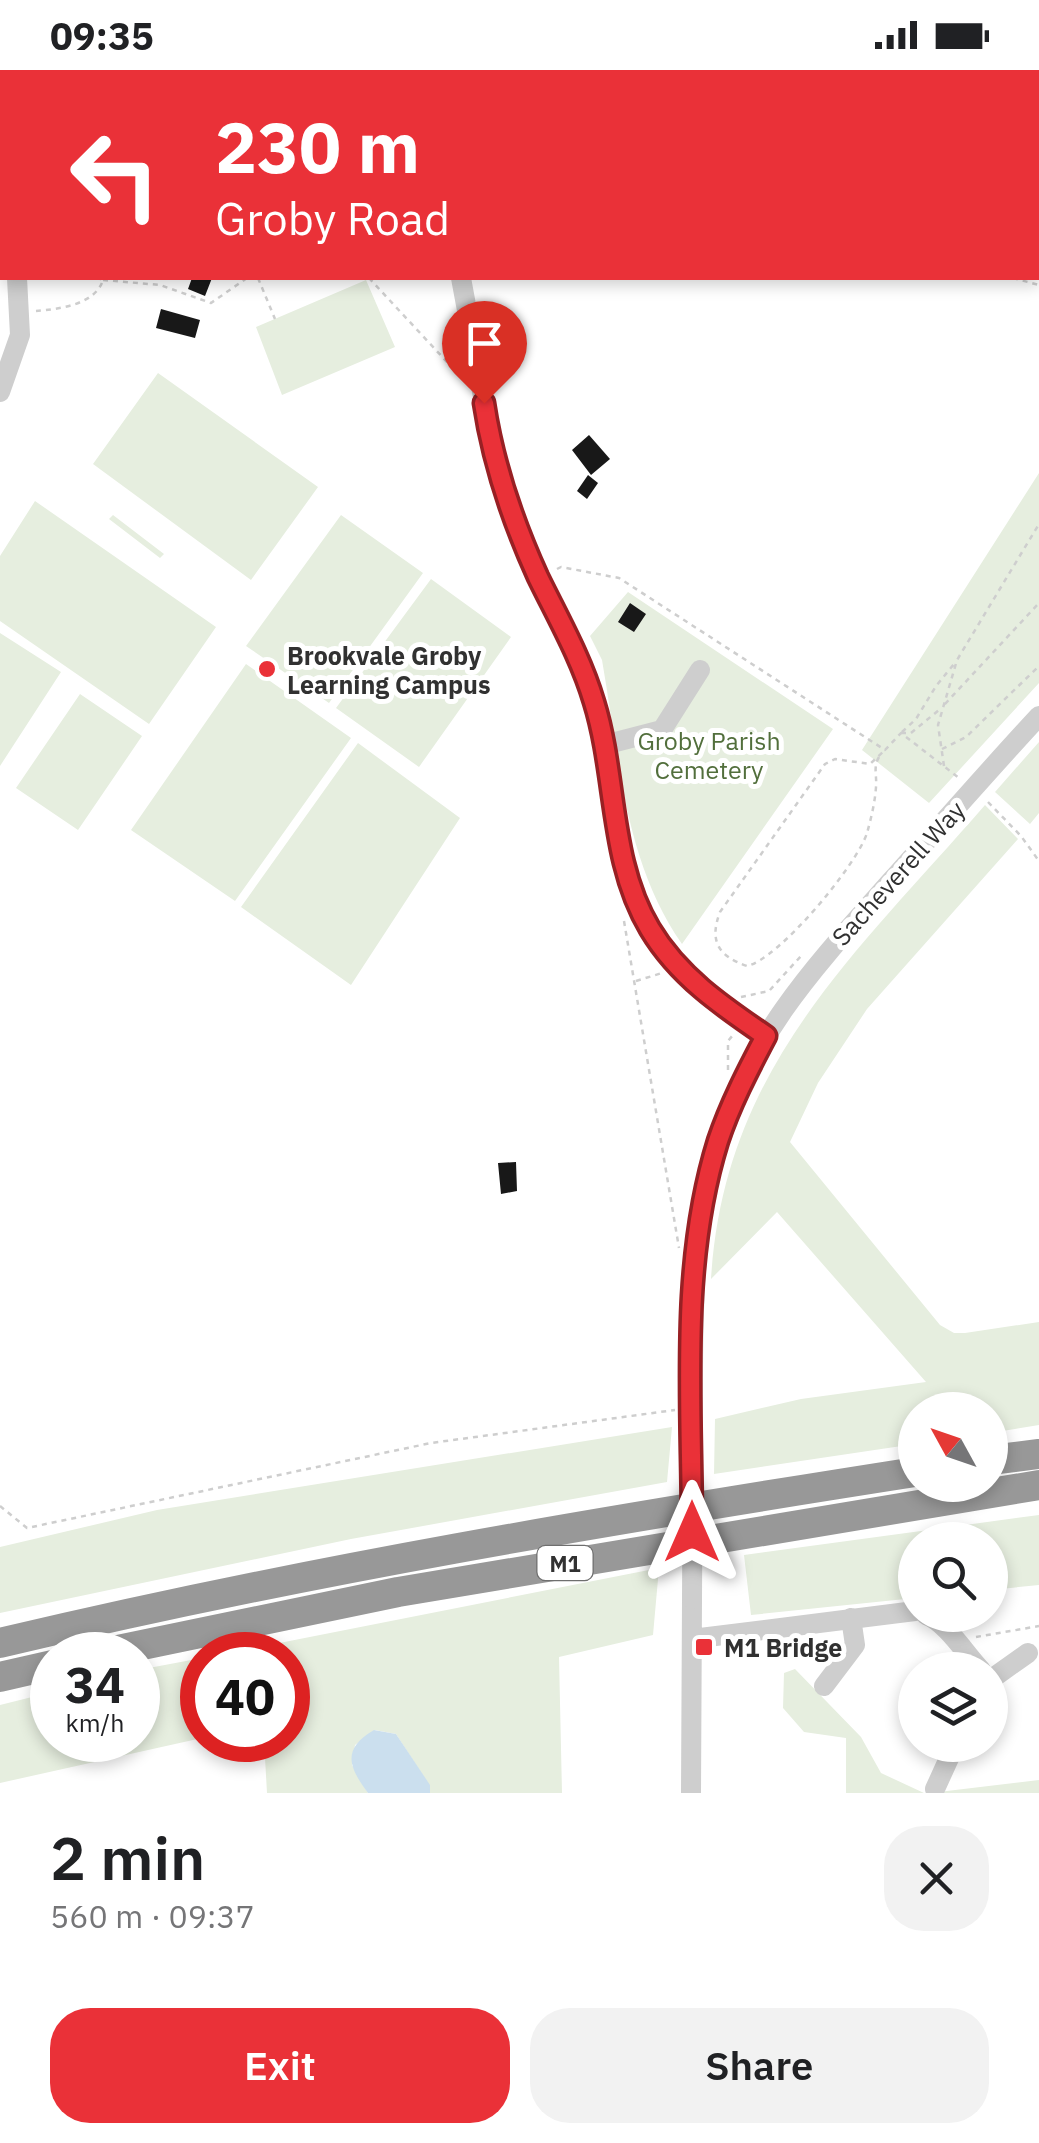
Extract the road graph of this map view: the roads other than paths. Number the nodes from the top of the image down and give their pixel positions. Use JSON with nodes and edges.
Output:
{"nodes":[{"id":1,"x":17,"y":280,"type":"edge"},
{"id":2,"x":466,"y":280,"type":"edge"},
{"id":3,"x":0,"y":392,"type":"edge"},
{"id":4,"x":700,"y":670,"type":"dead end"},
{"id":5,"x":1039,"y":716,"type":"edge"},
{"id":6,"x":604,"y":745,"type":"junction"},
{"id":7,"x":766,"y":1036,"type":"junction"},
{"id":8,"x":1039,"y":1454,"type":"edge"},
{"id":9,"x":1008,"y":1458,"type":"edge"},
{"id":10,"x":898,"y":1475,"type":"edge"},
{"id":11,"x":1039,"y":1485,"type":"edge"},
{"id":12,"x":898,"y":1613,"type":"edge"},
{"id":13,"x":851,"y":1618,"type":"junction"},
{"id":14,"x":948,"y":1632,"type":"edge"},
{"id":15,"x":692,"y":1639,"type":"junction"},
{"id":16,"x":160,"y":1641,"type":"edge"},
{"id":17,"x":0,"y":1643,"type":"edge"},
{"id":18,"x":964,"y":1652,"type":"edge"},
{"id":19,"x":1028,"y":1654,"type":"dead end"},
{"id":20,"x":1008,"y":1668,"type":"edge"},
{"id":21,"x":30,"y":1670,"type":"edge"},
{"id":22,"x":0,"y":1677,"type":"edge"},
{"id":23,"x":824,"y":1686,"type":"dead end"},
{"id":24,"x":947,"y":1762,"type":"edge"},
{"id":25,"x":935,"y":1790,"type":"dead end"},
{"id":26,"x":691,"y":1793,"type":"edge"}],
"edges":[{"from":1,"to":3,"type":"street"},
{"from":2,"to":6,"type":"street"},
{"from":4,"to":6,"type":"street"},
{"from":5,"to":7,"type":"street","name":"Sacheverell Way"},
{"from":6,"to":7,"type":"street"},
{"from":7,"to":15,"type":"street","name":"Sacheverell Way","bridge":true},
{"from":8,"to":9,"type":"highway"},
{"from":10,"to":17,"type":"highway","number":"M1"},
{"from":11,"to":16,"type":"highway","number":"M1"},
{"from":12,"to":13,"type":"street"},
{"from":13,"to":15,"type":"street"},
{"from":13,"to":23,"type":"street"},
{"from":14,"to":18,"type":"street"},
{"from":15,"to":26,"type":"street","name":"Sacheverell Way"},
{"from":19,"to":20,"type":"street"},
{"from":21,"to":22,"type":"highway"},
{"from":24,"to":25,"type":"street"}]}
